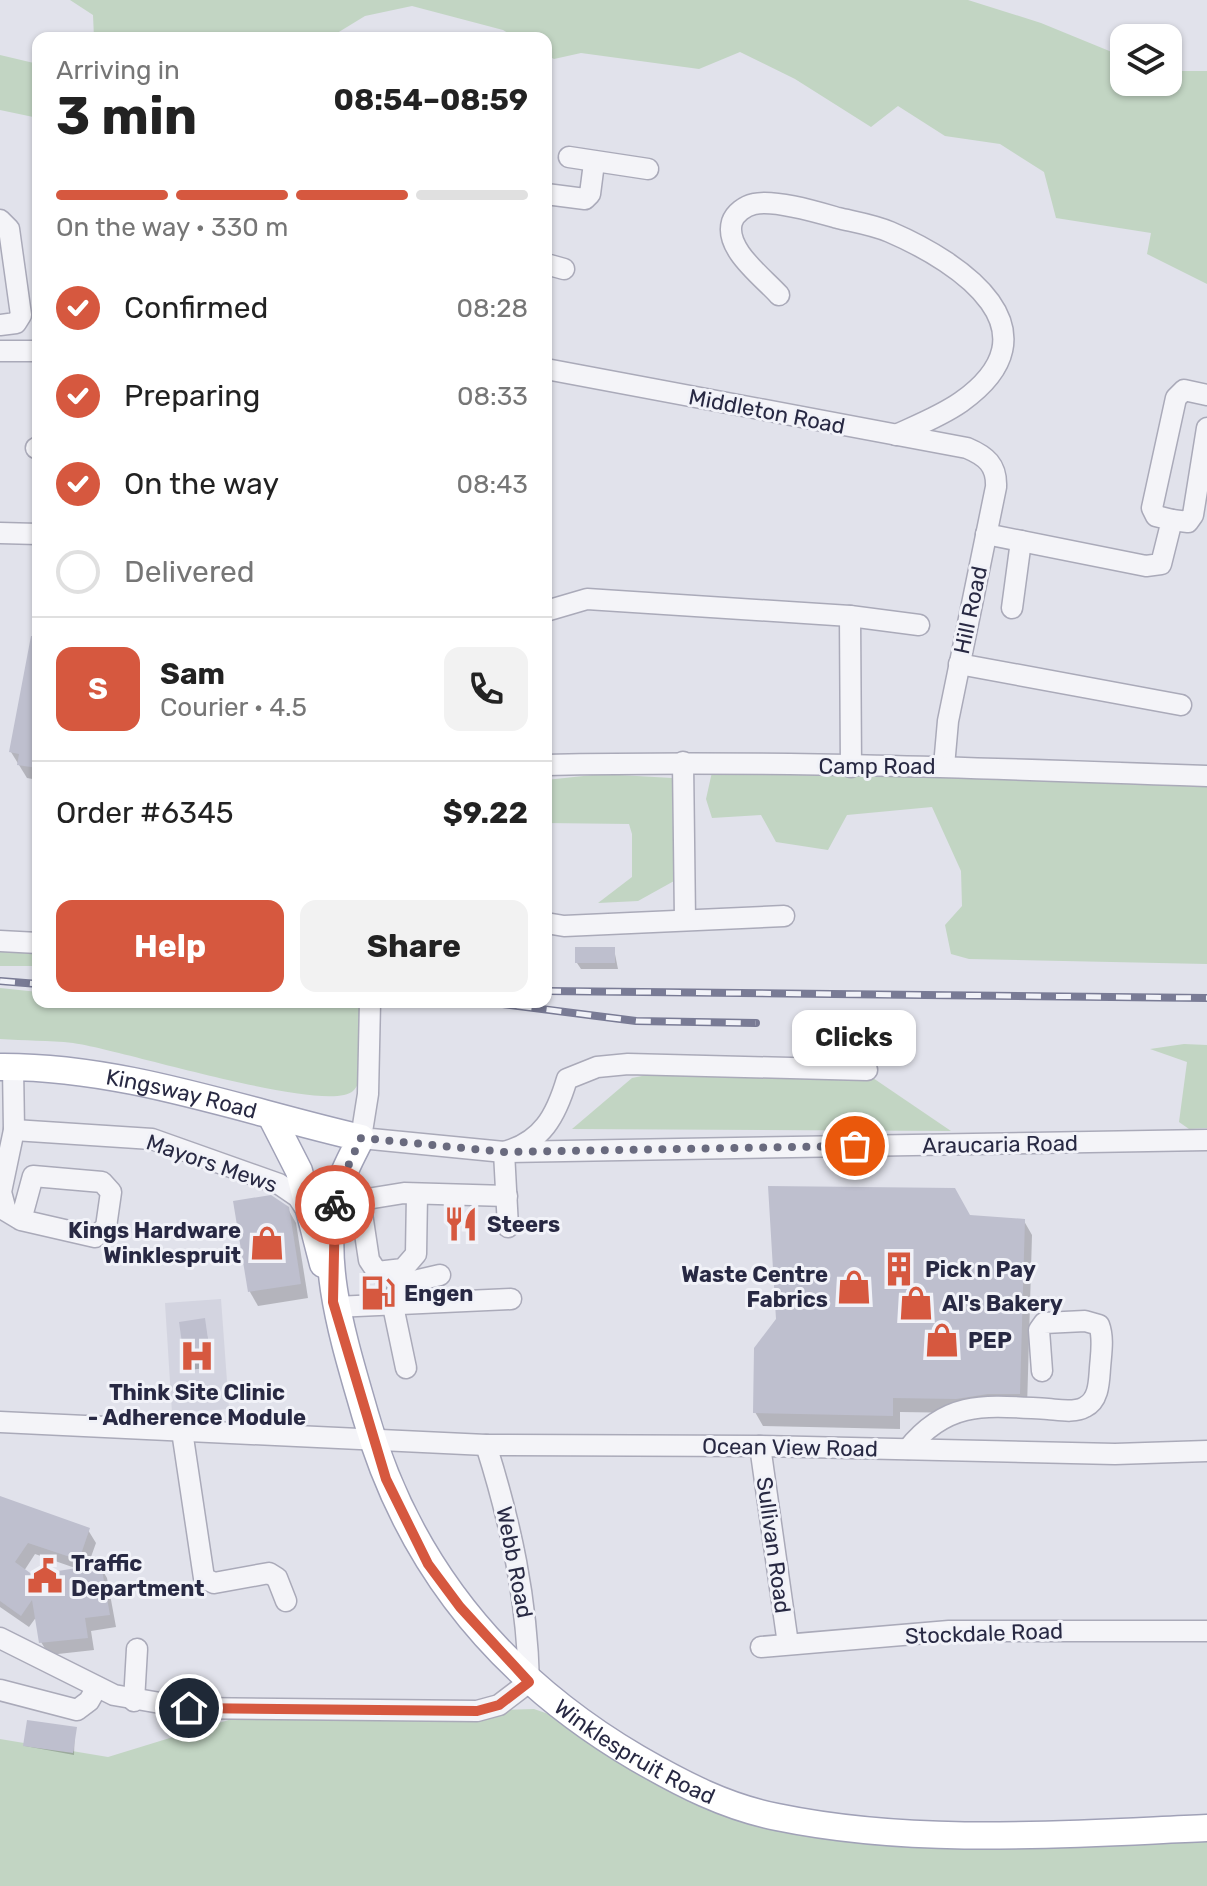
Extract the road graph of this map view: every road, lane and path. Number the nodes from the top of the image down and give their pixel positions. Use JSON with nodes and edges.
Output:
{"nodes":[{"id":1,"x":569,"y":157,"type":"dead end"},
{"id":2,"x":594,"y":163,"type":"junction"},
{"id":3,"x":648,"y":169,"type":"dead end"},
{"id":4,"x":552,"y":195,"type":"edge"},
{"id":5,"x":0,"y":220,"type":"edge"},
{"id":6,"x":779,"y":295,"type":"dead end"},
{"id":7,"x":0,"y":325,"type":"edge"},
{"id":8,"x":0,"y":351,"type":"edge"},
{"id":9,"x":32,"y":351,"type":"edge"},
{"id":10,"x":552,"y":370,"type":"edge"},
{"id":11,"x":1207,"y":395,"type":"edge"},
{"id":12,"x":1207,"y":428,"type":"edge"},
{"id":13,"x":896,"y":435,"type":"junction"},
{"id":14,"x":986,"y":458,"type":"joint"},
{"id":15,"x":1172,"y":520,"type":"junction"},
{"id":16,"x":0,"y":533,"type":"edge"},
{"id":17,"x":32,"y":534,"type":"edge"},
{"id":18,"x":986,"y":534,"type":"junction"},
{"id":19,"x":1021,"y":541,"type":"junction"},
{"id":20,"x":1012,"y":608,"type":"dead end"},
{"id":21,"x":552,"y":609,"type":"edge"},
{"id":22,"x":850,"y":616,"type":"junction"},
{"id":23,"x":919,"y":625,"type":"dead end"},
{"id":24,"x":959,"y":664,"type":"junction"},
{"id":25,"x":1181,"y":705,"type":"dead end"},
{"id":26,"x":683,"y":762,"type":"junction"},
{"id":27,"x":552,"y":765,"type":"edge"},
{"id":28,"x":944,"y":766,"type":"junction"},
{"id":29,"x":851,"y":767,"type":"junction"},
{"id":30,"x":1207,"y":776,"type":"edge"},
{"id":31,"x":784,"y":916,"type":"dead end"},
{"id":32,"x":685,"y":920,"type":"junction"},
{"id":33,"x":552,"y":924,"type":"edge"},
{"id":34,"x":0,"y":941,"type":"edge"},
{"id":35,"x":32,"y":943,"type":"edge"},
{"id":36,"x":370,"y":1008,"type":"edge"},
{"id":37,"x":6,"y":1067,"type":"edge"},
{"id":38,"x":867,"y":1070,"type":"dead end"},
{"id":39,"x":272,"y":1118,"type":"junction"},
{"id":40,"x":14,"y":1130,"type":"junction"},
{"id":41,"x":361,"y":1138,"type":"junction"},
{"id":42,"x":1207,"y":1140,"type":"edge"},
{"id":43,"x":504,"y":1152,"type":"junction"},
{"id":44,"x":417,"y":1194,"type":"dead end"},
{"id":45,"x":507,"y":1196,"type":"junction"},
{"id":46,"x":21,"y":1220,"type":"junction"},
{"id":47,"x":313,"y":1222,"type":"junction"},
{"id":48,"x":508,"y":1227,"type":"dead end"},
{"id":49,"x":440,"y":1275,"type":"dead end"},
{"id":50,"x":511,"y":1299,"type":"dead end"},
{"id":51,"x":334,"y":1304,"type":"junction"},
{"id":52,"x":395,"y":1306,"type":"junction"},
{"id":53,"x":406,"y":1368,"type":"dead end"},
{"id":54,"x":1042,"y":1371,"type":"dead end"},
{"id":55,"x":0,"y":1422,"type":"edge"},
{"id":56,"x":182,"y":1431,"type":"junction"},
{"id":57,"x":372,"y":1441,"type":"junction"},
{"id":58,"x":486,"y":1445,"type":"junction"},
{"id":59,"x":760,"y":1446,"type":"junction"},
{"id":60,"x":908,"y":1449,"type":"junction"},
{"id":61,"x":1207,"y":1451,"type":"edge"},
{"id":62,"x":286,"y":1601,"type":"dead end"},
{"id":63,"x":1207,"y":1631,"type":"edge"},
{"id":64,"x":0,"y":1638,"type":"edge"},
{"id":65,"x":788,"y":1644,"type":"junction"},
{"id":66,"x":761,"y":1647,"type":"dead end"},
{"id":67,"x":137,"y":1649,"type":"dead end"},
{"id":68,"x":529,"y":1682,"type":"junction"},
{"id":69,"x":97,"y":1687,"type":"junction"},
{"id":70,"x":0,"y":1690,"type":"edge"},
{"id":71,"x":134,"y":1701,"type":"junction"},
{"id":72,"x":1207,"y":1828,"type":"edge"}],
"edges":[{"from":1,"to":2,"type":"street"},
{"from":2,"to":3,"type":"street"},
{"from":2,"to":4,"type":"street"},
{"from":5,"to":7,"type":"street"},
{"from":6,"to":13,"type":"street"},
{"from":8,"to":9,"type":"street"},
{"from":10,"to":13,"type":"street","name":"Middleton Road"},
{"from":11,"to":15,"type":"street"},
{"from":12,"to":15,"type":"street"},
{"from":13,"to":14,"type":"street","name":"Middleton Road"},
{"from":14,"to":18,"type":"street","name":"Hill Road"},
{"from":15,"to":19,"type":"street"},
{"from":16,"to":17,"type":"street"},
{"from":18,"to":19,"type":"street"},
{"from":18,"to":24,"type":"street","name":"Hill Road"},
{"from":19,"to":20,"type":"street"},
{"from":21,"to":22,"type":"street"},
{"from":22,"to":23,"type":"street"},
{"from":22,"to":29,"type":"street"},
{"from":24,"to":25,"type":"street"},
{"from":24,"to":28,"type":"street","name":"Hill Road"},
{"from":26,"to":27,"type":"street","name":"Camp Road"},
{"from":26,"to":29,"type":"street","name":"Camp Road"},
{"from":26,"to":32,"type":"street"},
{"from":28,"to":29,"type":"street","name":"Camp Road"},
{"from":28,"to":30,"type":"street","name":"Camp Road"},
{"from":31,"to":32,"type":"street"},
{"from":32,"to":33,"type":"street"},
{"from":34,"to":35,"type":"street"},
{"from":36,"to":41,"type":"street"},
{"from":37,"to":39,"type":"main road","name":"Kingsway Road"},
{"from":37,"to":40,"type":"street"},
{"from":38,"to":43,"type":"street"},
{"from":39,"to":41,"type":"main road","name":"Kingsway Road"},
{"from":39,"to":47,"type":"main road"},
{"from":40,"to":46,"type":"street"},
{"from":40,"to":47,"type":"street","name":"Mayors Mews"},
{"from":41,"to":43,"type":"street","name":"Araucaria Road"},
{"from":41,"to":51,"type":"main road","name":"Winklespruit Road"},
{"from":42,"to":43,"type":"street","name":"Araucaria Road"},
{"from":43,"to":45,"type":"street"},
{"from":44,"to":45,"type":"street"},
{"from":45,"to":48,"type":"street"},
{"from":46,"to":46,"type":"street"},
{"from":47,"to":51,"type":"main road"},
{"from":49,"to":52,"type":"street"},
{"from":50,"to":52,"type":"street"},
{"from":51,"to":52,"type":"street"},
{"from":51,"to":57,"type":"main road","name":"Winklespruit Road"},
{"from":52,"to":53,"type":"street"},
{"from":54,"to":60,"type":"street"},
{"from":55,"to":56,"type":"street"},
{"from":56,"to":57,"type":"street"},
{"from":56,"to":62,"type":"street"},
{"from":57,"to":58,"type":"street","name":"Ocean View Road"},
{"from":57,"to":68,"type":"main road","name":"Winklespruit Road"},
{"from":58,"to":59,"type":"street","name":"Ocean View Road"},
{"from":58,"to":68,"type":"street","name":"Webb Road"},
{"from":59,"to":60,"type":"street","name":"Ocean View Road"},
{"from":59,"to":65,"type":"street","name":"Sullivan Road"},
{"from":60,"to":61,"type":"street","name":"Ocean View Road"},
{"from":63,"to":65,"type":"street","name":"Stockdale Road"},
{"from":64,"to":69,"type":"street"},
{"from":65,"to":66,"type":"street","name":"Stockdale Road"},
{"from":67,"to":71,"type":"street"},
{"from":68,"to":71,"type":"street"},
{"from":68,"to":72,"type":"main road","name":"Winklespruit Road"},
{"from":69,"to":70,"type":"street"},
{"from":69,"to":71,"type":"street"}]}
